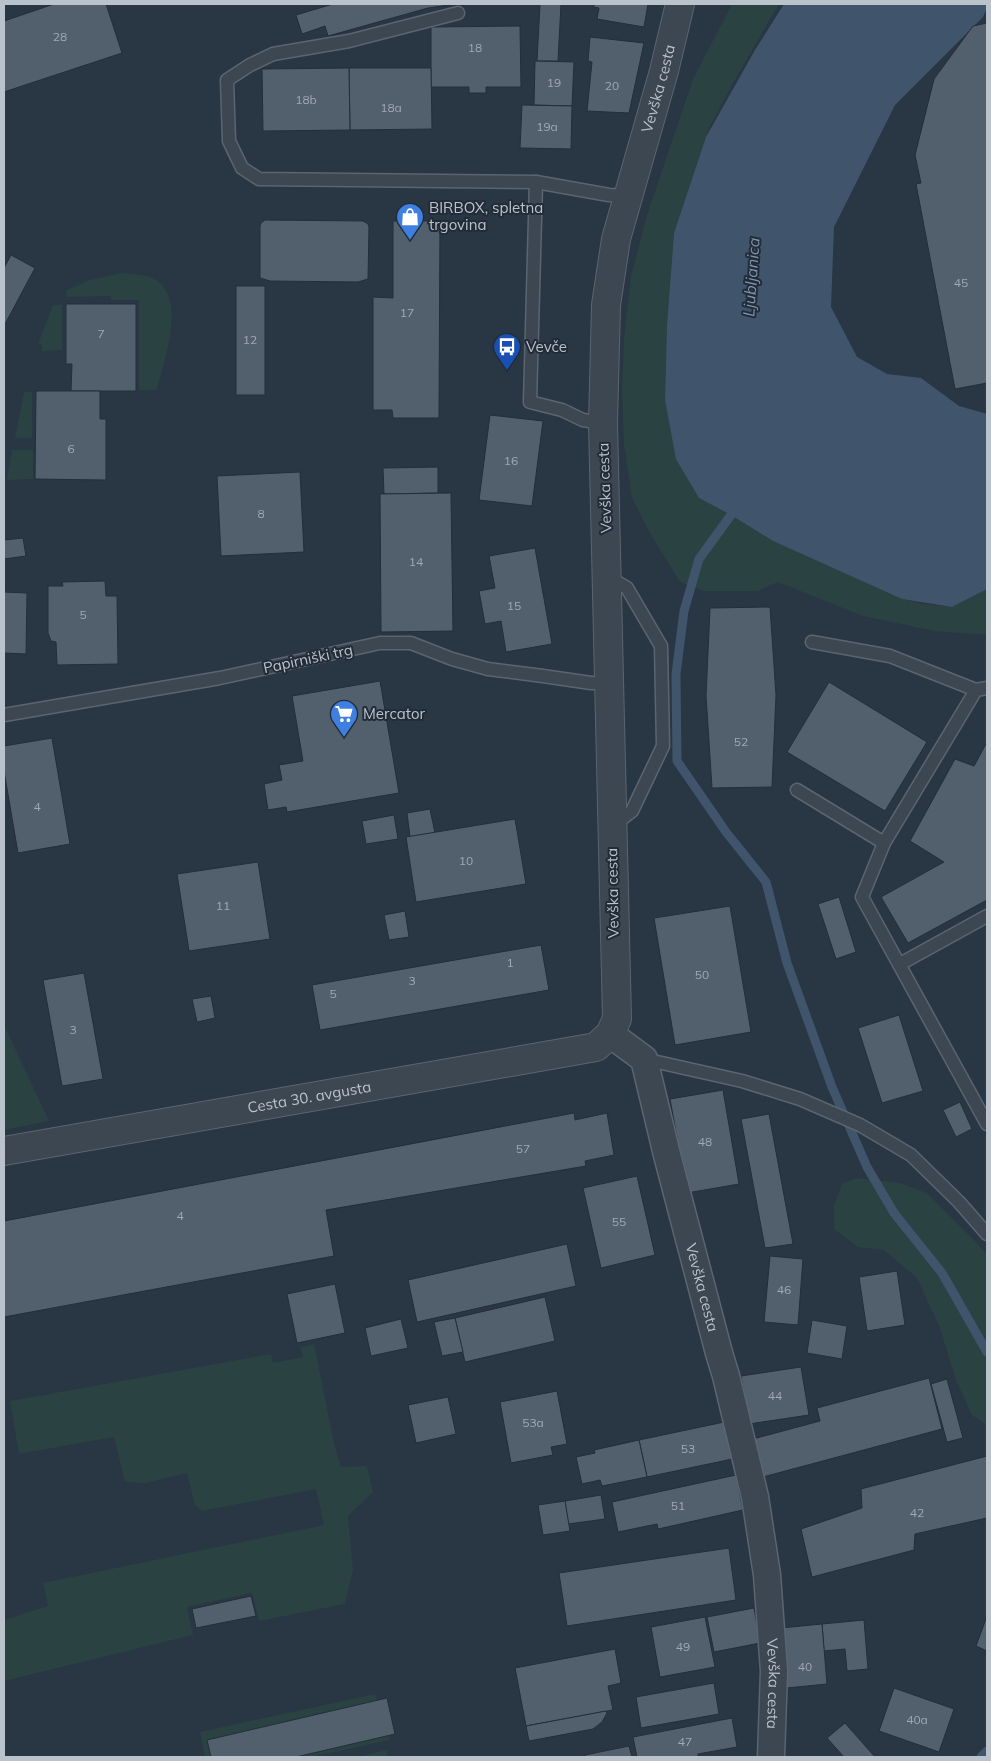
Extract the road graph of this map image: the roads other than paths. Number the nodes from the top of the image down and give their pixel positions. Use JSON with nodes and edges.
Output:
{"nodes":[{"id":1,"x":680,"y":4,"type":"edge"},
{"id":2,"x":458,"y":13,"type":"dead end"},
{"id":3,"x":536,"y":182,"type":"junction"},
{"id":4,"x":627,"y":196,"type":"junction"},
{"id":5,"x":603,"y":423,"type":"junction"},
{"id":6,"x":608,"y":577,"type":"junction"},
{"id":7,"x":812,"y":642,"type":"dead end"},
{"id":8,"x":610,"y":683,"type":"junction"},
{"id":9,"x":982,"y":689,"type":"edge"},
{"id":10,"x":4,"y":715,"type":"edge"},
{"id":11,"x":797,"y":790,"type":"dead end"},
{"id":12,"x":612,"y":826,"type":"junction"},
{"id":13,"x":884,"y":843,"type":"junction"},
{"id":14,"x":987,"y":916,"type":"edge"},
{"id":15,"x":900,"y":964,"type":"junction"},
{"id":16,"x":610,"y":1034,"type":"junction"},
{"id":17,"x":644,"y":1059,"type":"junction"},
{"id":18,"x":987,"y":1124,"type":"edge"},
{"id":19,"x":4,"y":1151,"type":"edge"},
{"id":20,"x":987,"y":1234,"type":"edge"},
{"id":21,"x":771,"y":1757,"type":"edge"}],
"edges":[{"from":1,"to":4,"type":"street","name":"Vevška cesta"},
{"from":2,"to":3,"type":"lane"},
{"from":3,"to":4,"type":"lane"},
{"from":3,"to":5,"type":"lane"},
{"from":4,"to":5,"type":"street","name":"Vevška cesta"},
{"from":5,"to":6,"type":"street","name":"Vevška cesta"},
{"from":6,"to":8,"type":"street","name":"Vevška cesta"},
{"from":6,"to":12,"type":"lane"},
{"from":7,"to":9,"type":"lane"},
{"from":8,"to":10,"type":"lane","name":"Papirniški trg"},
{"from":8,"to":12,"type":"street","name":"Vevška cesta"},
{"from":9,"to":13,"type":"lane"},
{"from":11,"to":13,"type":"lane"},
{"from":12,"to":16,"type":"street","name":"Vevška cesta"},
{"from":13,"to":15,"type":"lane"},
{"from":14,"to":15,"type":"lane"},
{"from":15,"to":18,"type":"lane"},
{"from":16,"to":17,"type":"street"},
{"from":16,"to":19,"type":"street","name":"Cesta 30. avgusta"},
{"from":17,"to":20,"type":"lane"},
{"from":17,"to":21,"type":"street","name":"Vevška cesta"}]}
